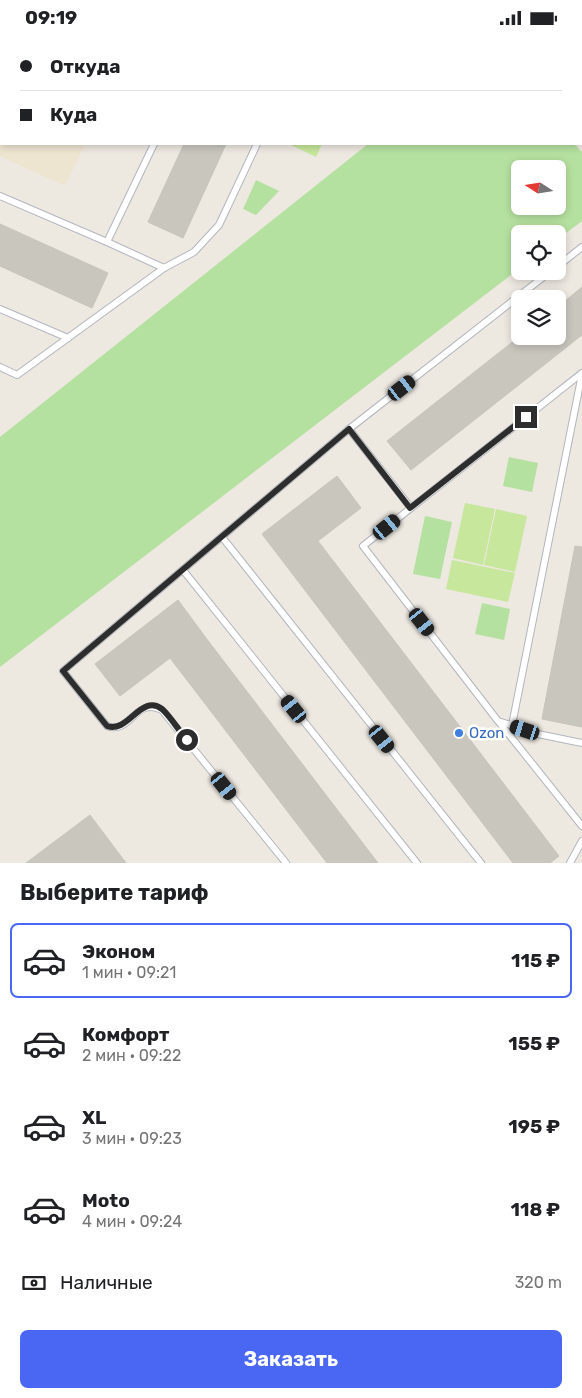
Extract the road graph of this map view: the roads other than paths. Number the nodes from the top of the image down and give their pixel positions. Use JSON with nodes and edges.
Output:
{"nodes":[{"id":1,"x":154,"y":145,"type":"edge"},
{"id":2,"x":257,"y":145,"type":"edge"},
{"id":3,"x":0,"y":196,"type":"edge"},
{"id":4,"x":107,"y":241,"type":"junction"},
{"id":5,"x":582,"y":247,"type":"edge"},
{"id":6,"x":566,"y":260,"type":"edge"},
{"id":7,"x":164,"y":268,"type":"junction"},
{"id":8,"x":539,"y":280,"type":"edge"},
{"id":9,"x":0,"y":309,"type":"edge"},
{"id":10,"x":68,"y":338,"type":"junction"},
{"id":11,"x":0,"y":367,"type":"edge"},
{"id":12,"x":582,"y":374,"type":"edge"},
{"id":13,"x":349,"y":429,"type":"junction"},
{"id":14,"x":410,"y":508,"type":"junction"},
{"id":15,"x":222,"y":537,"type":"junction"},
{"id":16,"x":183,"y":570,"type":"junction"},
{"id":17,"x":498,"y":721,"type":"junction"},
{"id":18,"x":512,"y":725,"type":"junction"},
{"id":19,"x":582,"y":743,"type":"edge"},
{"id":20,"x":582,"y":826,"type":"edge"},
{"id":21,"x":582,"y":841,"type":"edge"},
{"id":22,"x":286,"y":863,"type":"edge"},
{"id":23,"x":417,"y":863,"type":"edge"},
{"id":24,"x":481,"y":863,"type":"edge"},
{"id":25,"x":570,"y":863,"type":"edge"}],
"edges":[{"from":1,"to":4,"type":"lane"},
{"from":2,"to":7,"type":"lane"},
{"from":3,"to":4,"type":"lane"},
{"from":4,"to":7,"type":"lane"},
{"from":5,"to":6,"type":"lane"},
{"from":7,"to":10,"type":"lane"},
{"from":8,"to":13,"type":"lane"},
{"from":9,"to":10,"type":"lane"},
{"from":10,"to":11,"type":"lane"},
{"from":12,"to":14,"type":"lane"},
{"from":12,"to":18,"type":"lane"},
{"from":13,"to":14,"type":"lane"},
{"from":13,"to":15,"type":"lane"},
{"from":14,"to":17,"type":"lane"},
{"from":15,"to":16,"type":"lane"},
{"from":15,"to":24,"type":"lane"},
{"from":16,"to":22,"type":"lane"},
{"from":16,"to":23,"type":"lane"},
{"from":17,"to":18,"type":"lane"},
{"from":17,"to":20,"type":"lane"},
{"from":18,"to":19,"type":"lane"},
{"from":21,"to":25,"type":"lane"}]}
